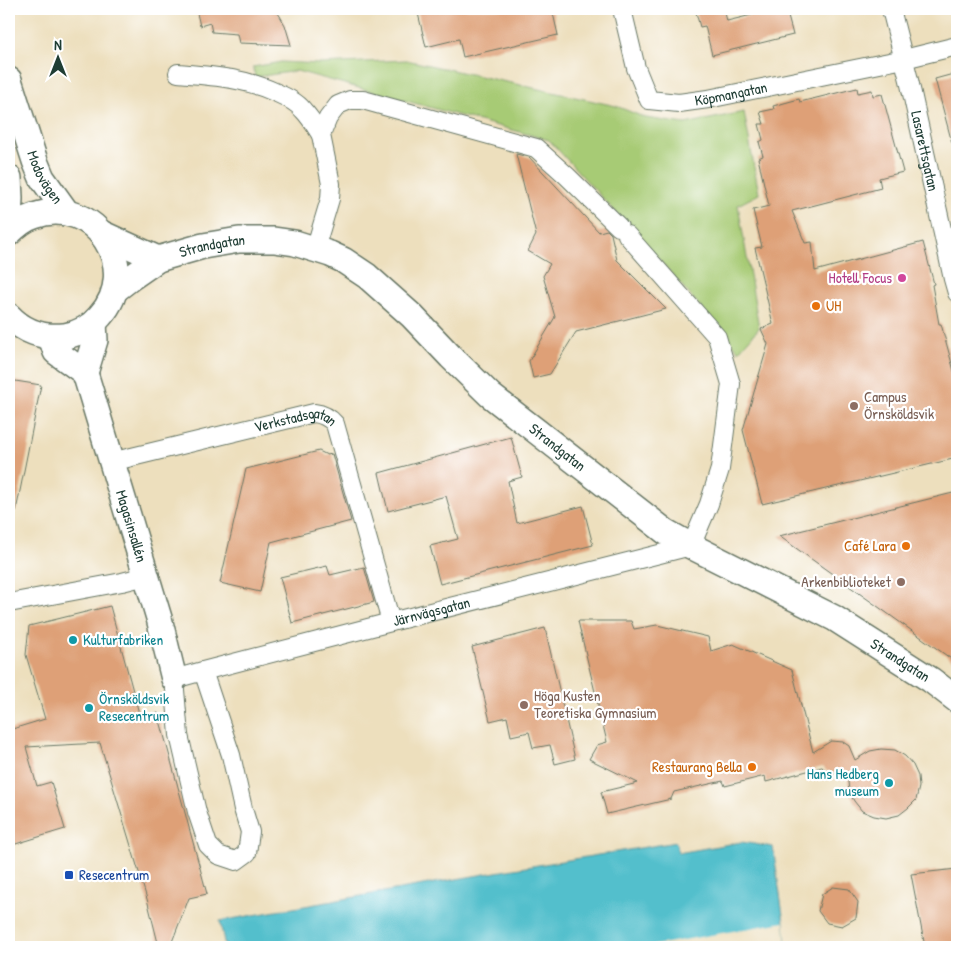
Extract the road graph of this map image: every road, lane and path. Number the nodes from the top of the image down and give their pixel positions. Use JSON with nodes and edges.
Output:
{"nodes":[{"id":1,"x":622,"y":9,"type":"edge"},
{"id":2,"x":891,"y":9,"type":"edge"},
{"id":3,"x":957,"y":46,"type":"edge"},
{"id":4,"x":904,"y":59,"type":"junction"},
{"id":5,"x":178,"y":73,"type":"dead end"},
{"id":6,"x":9,"y":80,"type":"edge"},
{"id":7,"x":321,"y":135,"type":"junction"},
{"id":8,"x":9,"y":178,"type":"edge"},
{"id":9,"x":67,"y":213,"type":"junction"},
{"id":10,"x":9,"y":220,"type":"edge"},
{"id":11,"x":9,"y":233,"type":"edge"},
{"id":12,"x":101,"y":233,"type":"junction"},
{"id":13,"x":315,"y":249,"type":"junction"},
{"id":14,"x":158,"y":259,"type":"junction"},
{"id":15,"x":956,"y":283,"type":"edge"},
{"id":16,"x":115,"y":290,"type":"junction"},
{"id":17,"x":11,"y":320,"type":"edge"},
{"id":18,"x":94,"y":323,"type":"junction"},
{"id":19,"x":51,"y":337,"type":"junction"},
{"id":20,"x":85,"y":373,"type":"junction"},
{"id":21,"x":111,"y":462,"type":"junction"},
{"id":22,"x":690,"y":546,"type":"junction"},
{"id":23,"x":146,"y":576,"type":"junction"},
{"id":24,"x":9,"y":603,"type":"edge"},
{"id":25,"x":391,"y":622,"type":"junction"},
{"id":26,"x":204,"y":671,"type":"junction"},
{"id":27,"x":174,"y":679,"type":"junction"},
{"id":28,"x":957,"y":700,"type":"edge"}],
"edges":[{"from":1,"to":4,"type":"street","name":"Köpmangatan"},
{"from":2,"to":4,"type":"street","name":"Lasarettsgatan"},
{"from":3,"to":4,"type":"street"},
{"from":4,"to":15,"type":"street","name":"Lasarettsgatan"},
{"from":5,"to":7,"type":"street"},
{"from":6,"to":9,"type":"main road","name":"Modovägen"},
{"from":7,"to":13,"type":"street"},
{"from":7,"to":22,"type":"street"},
{"from":8,"to":10,"type":"main road"},
{"from":9,"to":11,"type":"main road"},
{"from":9,"to":12,"type":"main road"},
{"from":12,"to":14,"type":"main road","name":"Strandgatan"},
{"from":12,"to":16,"type":"main road"},
{"from":13,"to":14,"type":"main road","name":"Strandgatan"},
{"from":13,"to":22,"type":"main road","name":"Strandgatan"},
{"from":14,"to":16,"type":"main road","name":"Strandgatan"},
{"from":16,"to":18,"type":"main road"},
{"from":17,"to":19,"type":"main road"},
{"from":18,"to":19,"type":"main road"},
{"from":18,"to":20,"type":"main road"},
{"from":19,"to":20,"type":"main road"},
{"from":20,"to":21,"type":"main road","name":"Magasinsallén"},
{"from":21,"to":23,"type":"main road","name":"Magasinsallén"},
{"from":21,"to":25,"type":"street","name":"Verkstadsgatan"},
{"from":22,"to":25,"type":"street","name":"Järnvägsgatan"},
{"from":22,"to":28,"type":"main road","name":"Strandgatan"},
{"from":23,"to":24,"type":"street"},
{"from":23,"to":27,"type":"main road","name":"Magasinsallén"},
{"from":25,"to":26,"type":"street","name":"Järnvägsgatan"},
{"from":26,"to":27,"type":"street","name":"Järnvägsgatan"},
{"from":26,"to":27,"type":"street"}]}
